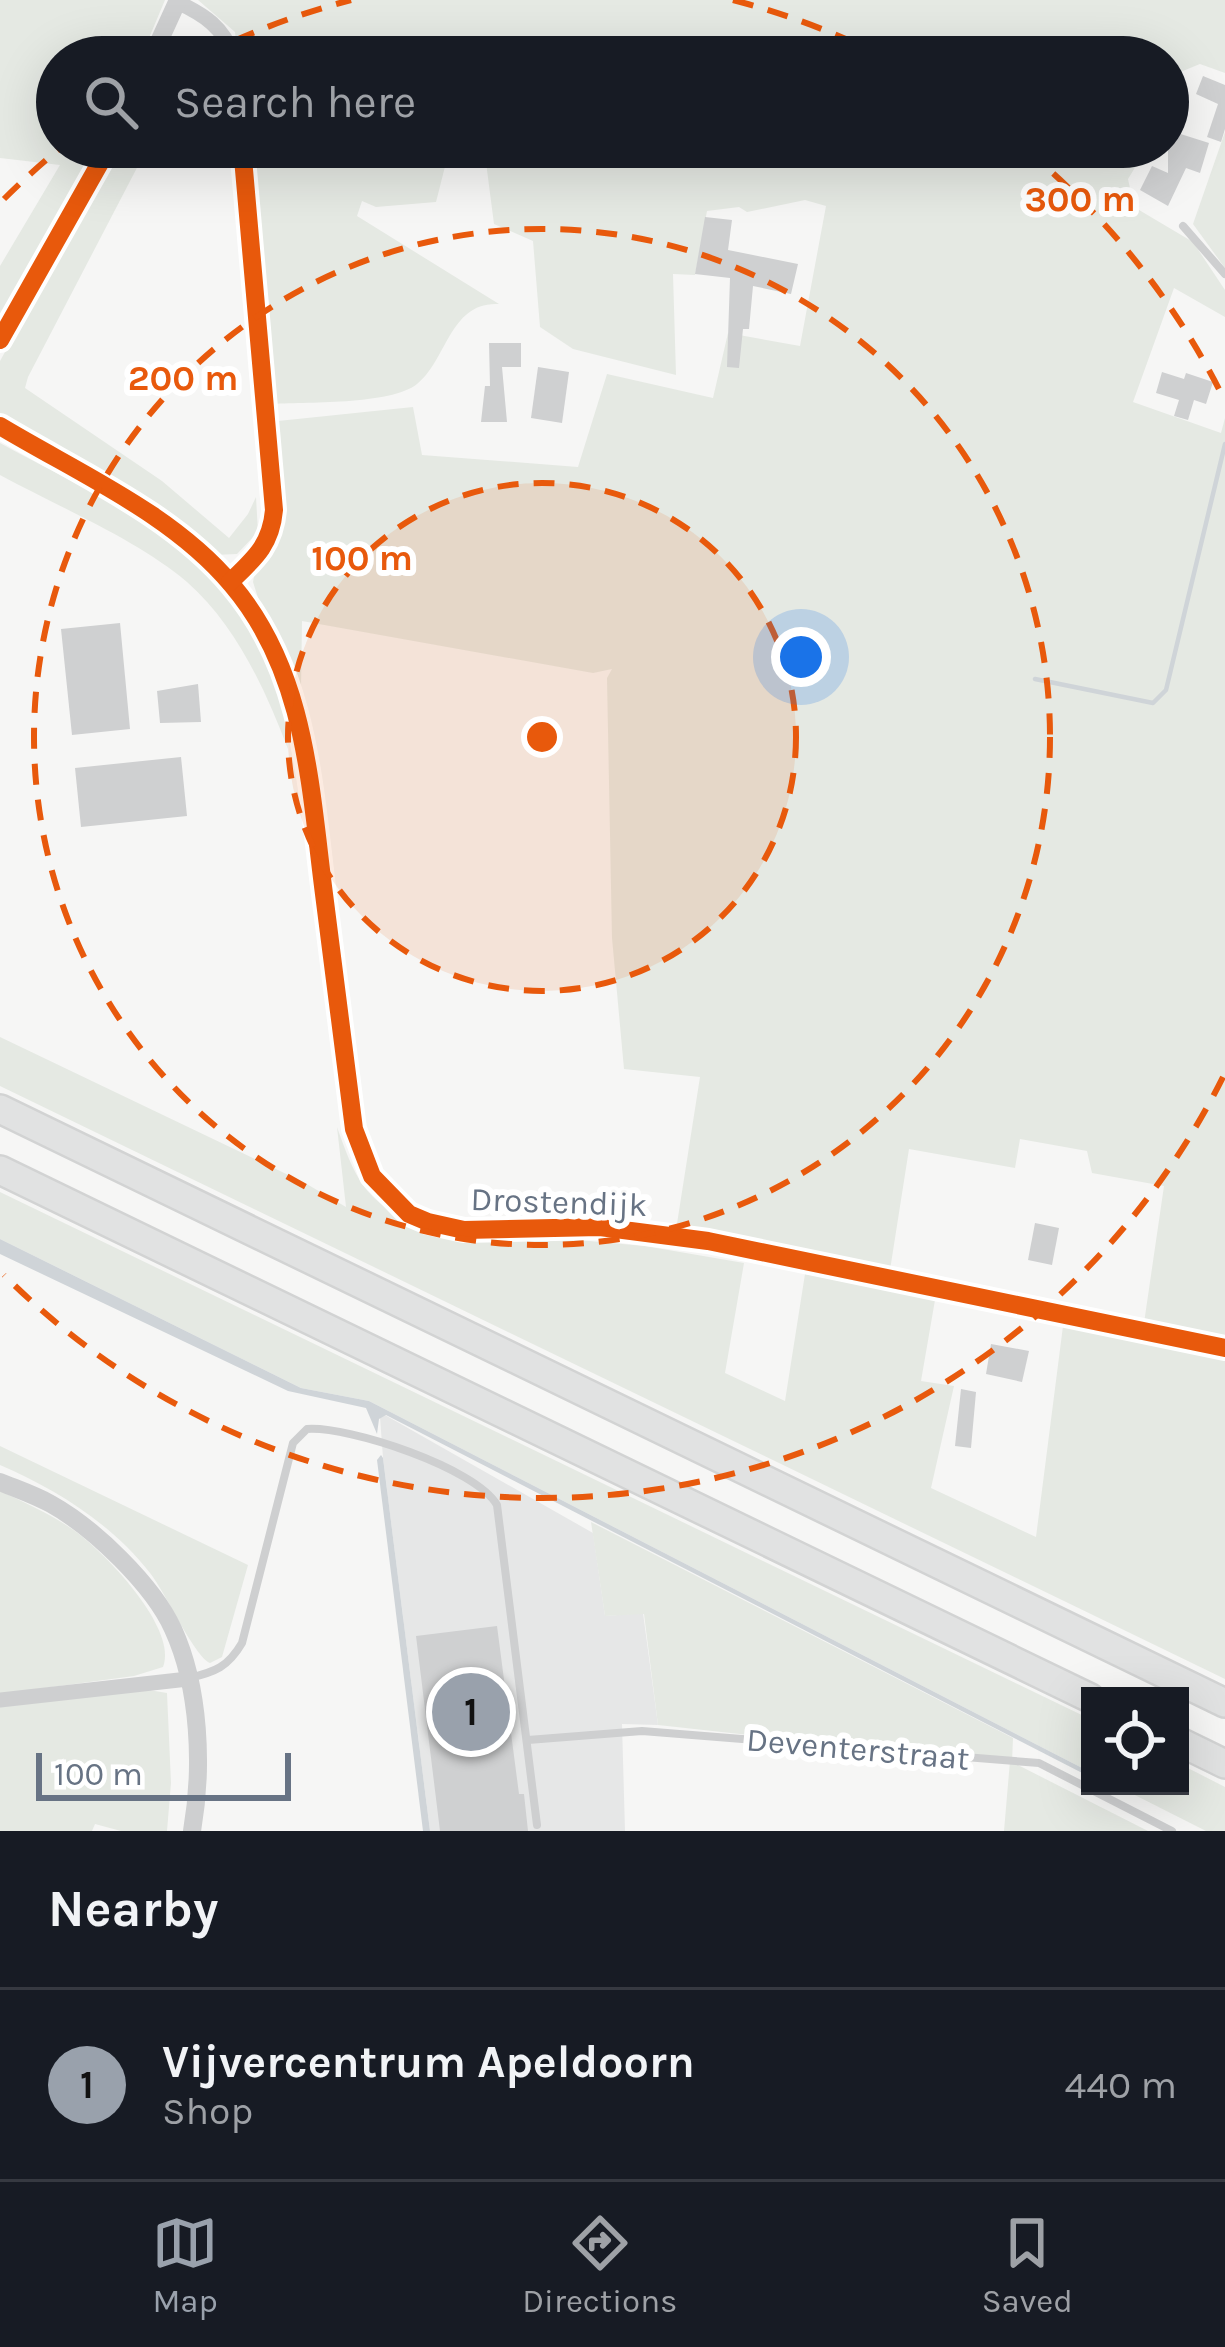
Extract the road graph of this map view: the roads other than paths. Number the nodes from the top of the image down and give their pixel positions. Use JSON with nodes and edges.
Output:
{"nodes":[{"id":1,"x":177,"y":1,"type":"edge"},
{"id":2,"x":161,"y":36,"type":"edge"},
{"id":3,"x":225,"y":36,"type":"edge"},
{"id":4,"x":97,"y":168,"type":"edge"},
{"id":5,"x":244,"y":168,"type":"edge"},
{"id":6,"x":1183,"y":226,"type":"dead end"},
{"id":7,"x":1225,"y":274,"type":"edge"},
{"id":8,"x":0,"y":340,"type":"edge"},
{"id":9,"x":0,"y":426,"type":"edge"},
{"id":10,"x":230,"y":582,"type":"junction"},
{"id":11,"x":0,"y":1109,"type":"edge"},
{"id":12,"x":0,"y":1170,"type":"edge"},
{"id":13,"x":1225,"y":1348,"type":"edge"},
{"id":14,"x":0,"y":1482,"type":"edge"},
{"id":15,"x":188,"y":1678,"type":"junction"},
{"id":16,"x":1081,"y":1694,"type":"edge"},
{"id":17,"x":0,"y":1700,"type":"edge"},
{"id":18,"x":1225,"y":1703,"type":"edge"},
{"id":19,"x":528,"y":1740,"type":"junction"},
{"id":20,"x":1189,"y":1746,"type":"edge"},
{"id":21,"x":1225,"y":1764,"type":"edge"},
{"id":22,"x":537,"y":1825,"type":"dead end"},
{"id":23,"x":192,"y":1831,"type":"edge"},
{"id":24,"x":1172,"y":1831,"type":"edge"}],
"edges":[{"from":1,"to":2,"type":"street"},
{"from":1,"to":3,"type":"street"},
{"from":4,"to":8,"type":"street"},
{"from":5,"to":10,"type":"street"},
{"from":6,"to":7,"type":"lane"},
{"from":9,"to":10,"type":"street","name":"Drostendijk"},
{"from":10,"to":13,"type":"street","name":"Drostendijk"},
{"from":11,"to":18,"type":"highway"},
{"from":12,"to":16,"type":"highway"},
{"from":14,"to":15,"type":"street"},
{"from":15,"to":17,"type":"street"},
{"from":15,"to":19,"type":"lane"},
{"from":15,"to":23,"type":"street"},
{"from":19,"to":22,"type":"lane"},
{"from":19,"to":24,"type":"lane","name":"Deventerstraat"},
{"from":20,"to":21,"type":"highway"}]}
